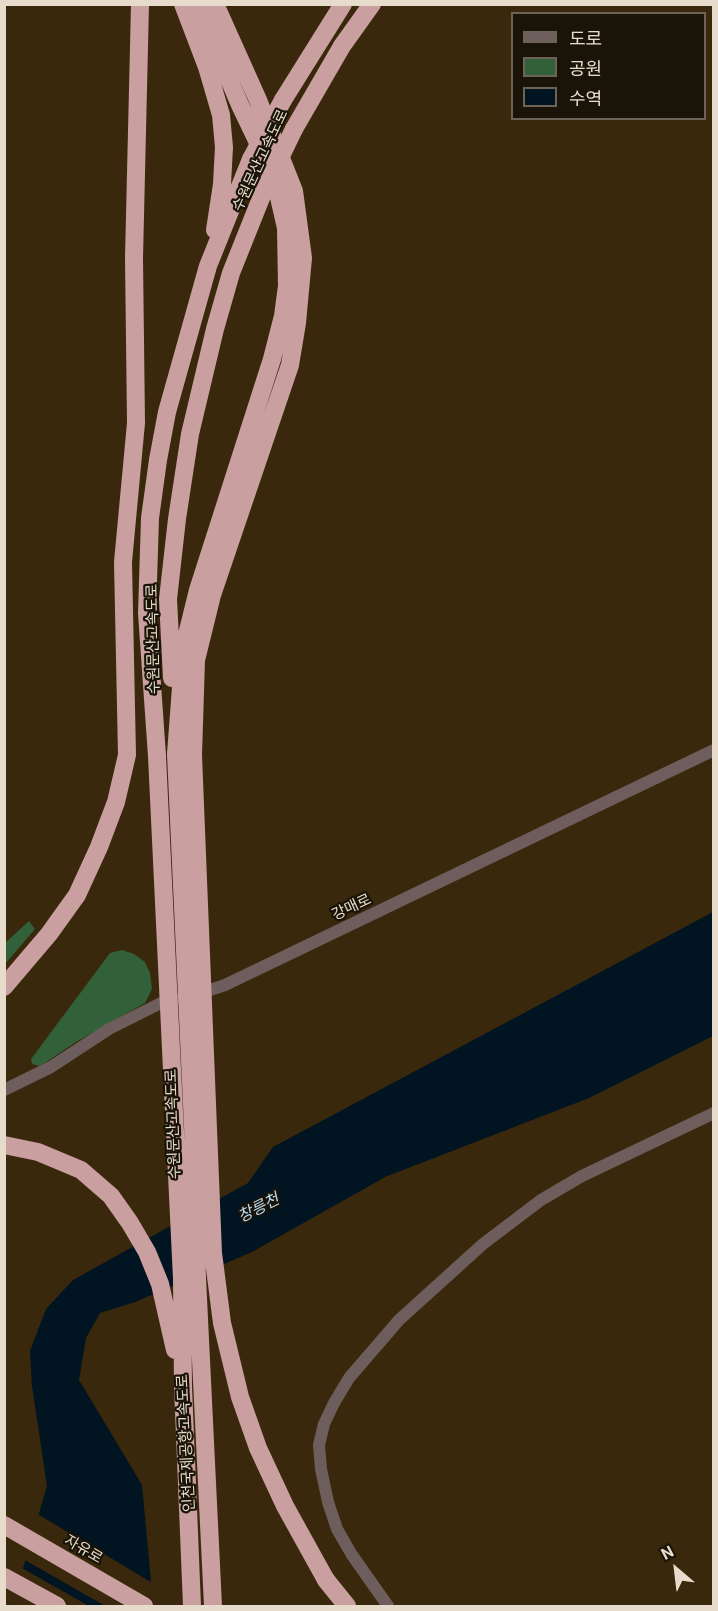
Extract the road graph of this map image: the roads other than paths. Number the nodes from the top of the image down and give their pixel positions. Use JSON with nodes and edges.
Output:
{"nodes":[{"id":1,"x":140,"y":4,"type":"edge"},
{"id":2,"x":183,"y":4,"type":"edge"},
{"id":3,"x":197,"y":4,"type":"edge"},
{"id":4,"x":215,"y":4,"type":"edge"},
{"id":5,"x":343,"y":4,"type":"edge"},
{"id":6,"x":372,"y":4,"type":"edge"},
{"id":7,"x":208,"y":266,"type":"junction"},
{"id":8,"x":261,"y":422,"type":"junction"},
{"id":9,"x":714,"y":750,"type":"edge"},
{"id":10,"x":185,"y":754,"type":"junction"},
{"id":11,"x":4,"y":987,"type":"edge"},
{"id":12,"x":4,"y":1090,"type":"edge"},
{"id":13,"x":714,"y":1113,"type":"edge"},
{"id":14,"x":4,"y":1145,"type":"edge"},
{"id":15,"x":189,"y":1279,"type":"junction"},
{"id":16,"x":183,"y":1387,"type":"junction"},
{"id":17,"x":4,"y":1525,"type":"edge"},
{"id":18,"x":4,"y":1577,"type":"edge"},
{"id":19,"x":57,"y":1606,"type":"edge"},
{"id":20,"x":144,"y":1606,"type":"edge"},
{"id":21,"x":192,"y":1606,"type":"edge"},
{"id":22,"x":213,"y":1606,"type":"edge"},
{"id":23,"x":347,"y":1606,"type":"edge"},
{"id":24,"x":388,"y":1606,"type":"edge"}],
"edges":[{"from":1,"to":11,"type":"highway"},
{"from":2,"to":7,"type":"highway"},
{"from":3,"to":8,"type":"highway"},
{"from":4,"to":8,"type":"highway"},
{"from":5,"to":7,"type":"highway","name":"수원문산고속도로","bridge":true},
{"from":6,"to":10,"type":"highway","name":"수원문산고속도로","bridge":true},
{"from":7,"to":15,"type":"highway","name":"수원문산고속도로","bridge":true},
{"from":8,"to":10,"type":"highway"},
{"from":9,"to":12,"type":"street","name":"강매로"},
{"from":10,"to":15,"type":"highway","name":"수원문산고속도로","bridge":true},
{"from":10,"to":23,"type":"highway","bridge":true},
{"from":13,"to":24,"type":"street"},
{"from":14,"to":16,"type":"highway"},
{"from":15,"to":16,"type":"highway","name":"인천국제공항고속도로"},
{"from":15,"to":22,"type":"highway","name":"인천국제공항고속도로"},
{"from":16,"to":21,"type":"highway","name":"인천국제공항고속도로"},
{"from":17,"to":20,"type":"highway","name":"자유로"},
{"from":18,"to":19,"type":"highway"}]}
